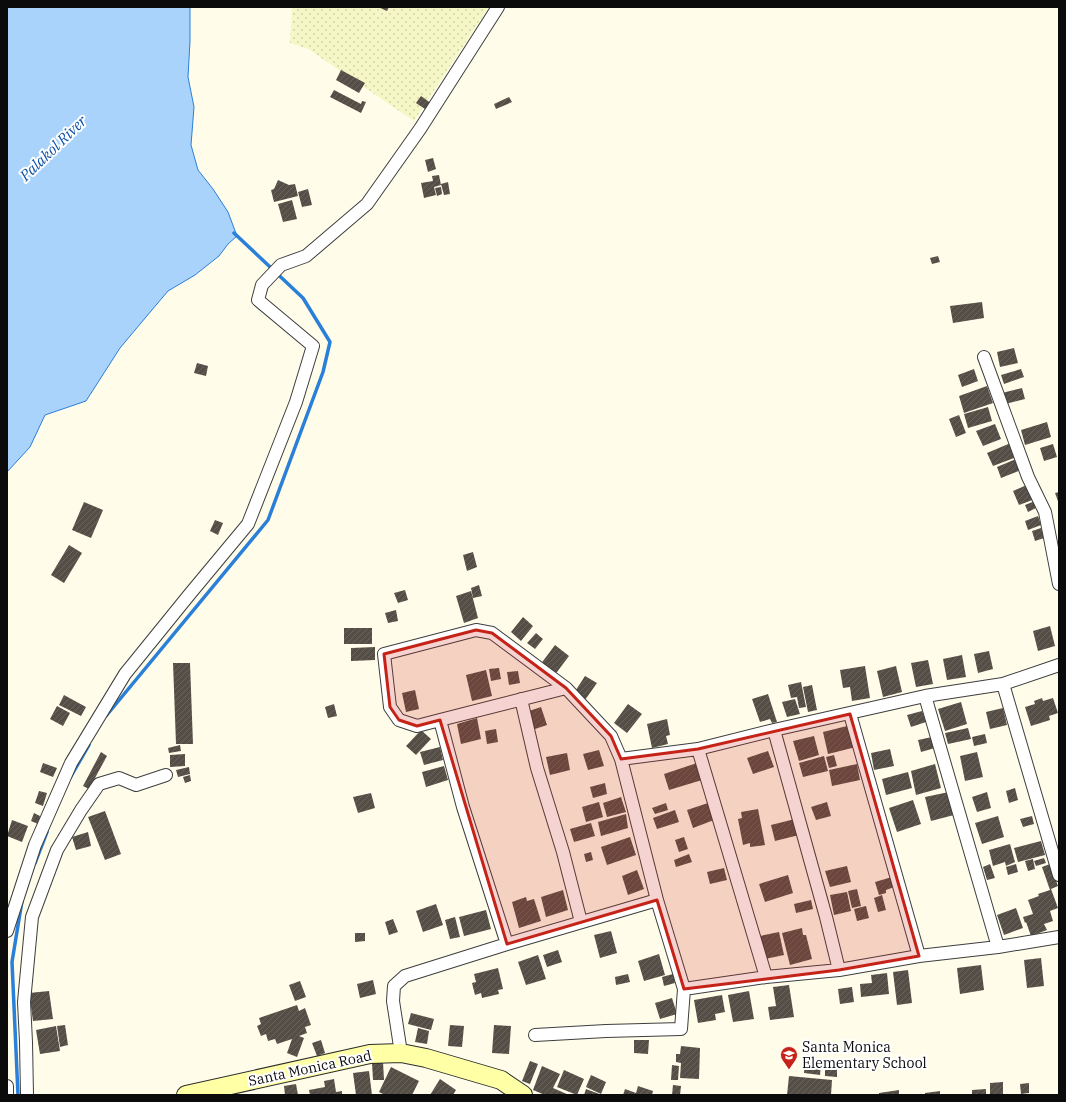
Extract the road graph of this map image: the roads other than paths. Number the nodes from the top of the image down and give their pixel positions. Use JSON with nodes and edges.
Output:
{"nodes":[{"id":1,"x":498,"y":7,"type":"edge"},
{"id":2,"x":984,"y":357,"type":"dead end"},
{"id":3,"x":1059,"y":584,"type":"edge"},
{"id":4,"x":1059,"y":665,"type":"edge"},
{"id":5,"x":1003,"y":684,"type":"junction"},
{"id":6,"x":566,"y":688,"type":"junction"},
{"id":7,"x":925,"y":696,"type":"junction"},
{"id":8,"x":521,"y":699,"type":"junction"},
{"id":9,"x":850,"y":714,"type":"junction"},
{"id":10,"x":440,"y":720,"type":"junction"},
{"id":11,"x":774,"y":730,"type":"junction"},
{"id":12,"x":698,"y":749,"type":"junction"},
{"id":13,"x":621,"y":760,"type":"junction"},
{"id":14,"x":166,"y":775,"type":"dead end"},
{"id":15,"x":1059,"y":875,"type":"edge"},
{"id":16,"x":656,"y":900,"type":"junction"},
{"id":17,"x":581,"y":922,"type":"junction"},
{"id":18,"x":7,"y":930,"type":"edge"},
{"id":19,"x":1059,"y":937,"type":"edge"},
{"id":20,"x":507,"y":944,"type":"junction"},
{"id":21,"x":998,"y":947,"type":"junction"},
{"id":22,"x":919,"y":956,"type":"junction"},
{"id":23,"x":839,"y":970,"type":"junction"},
{"id":24,"x":766,"y":977,"type":"junction"},
{"id":25,"x":684,"y":989,"type":"junction"},
{"id":26,"x":535,"y":1035,"type":"dead end"},
{"id":27,"x":401,"y":1053,"type":"junction"},
{"id":28,"x":7,"y":1086,"type":"edge"},
{"id":29,"x":7,"y":1095,"type":"edge"},
{"id":30,"x":27,"y":1095,"type":"edge"},
{"id":31,"x":186,"y":1095,"type":"edge"},
{"id":32,"x":524,"y":1095,"type":"edge"}],
"edges":[{"from":1,"to":18,"type":"street"},
{"from":2,"to":3,"type":"street"},
{"from":4,"to":5,"type":"street"},
{"from":5,"to":7,"type":"street"},
{"from":5,"to":15,"type":"street"},
{"from":6,"to":8,"type":"street"},
{"from":6,"to":10,"type":"street"},
{"from":6,"to":13,"type":"street"},
{"from":7,"to":9,"type":"street"},
{"from":7,"to":21,"type":"street"},
{"from":8,"to":10,"type":"street"},
{"from":8,"to":17,"type":"street"},
{"from":9,"to":11,"type":"street"},
{"from":9,"to":22,"type":"street"},
{"from":10,"to":20,"type":"street"},
{"from":11,"to":12,"type":"street"},
{"from":11,"to":23,"type":"street"},
{"from":12,"to":13,"type":"street"},
{"from":12,"to":24,"type":"street"},
{"from":13,"to":16,"type":"street"},
{"from":14,"to":30,"type":"street"},
{"from":16,"to":17,"type":"street"},
{"from":16,"to":25,"type":"street"},
{"from":17,"to":20,"type":"street"},
{"from":19,"to":21,"type":"street"},
{"from":20,"to":27,"type":"street"},
{"from":21,"to":22,"type":"street"},
{"from":22,"to":23,"type":"street"},
{"from":23,"to":24,"type":"street"},
{"from":24,"to":25,"type":"street"},
{"from":25,"to":26,"type":"street"},
{"from":27,"to":31,"type":"street","name":"Santa Monica Road"},
{"from":27,"to":32,"type":"street","name":"Santa Monica Road"},
{"from":28,"to":29,"type":"street"}]}
